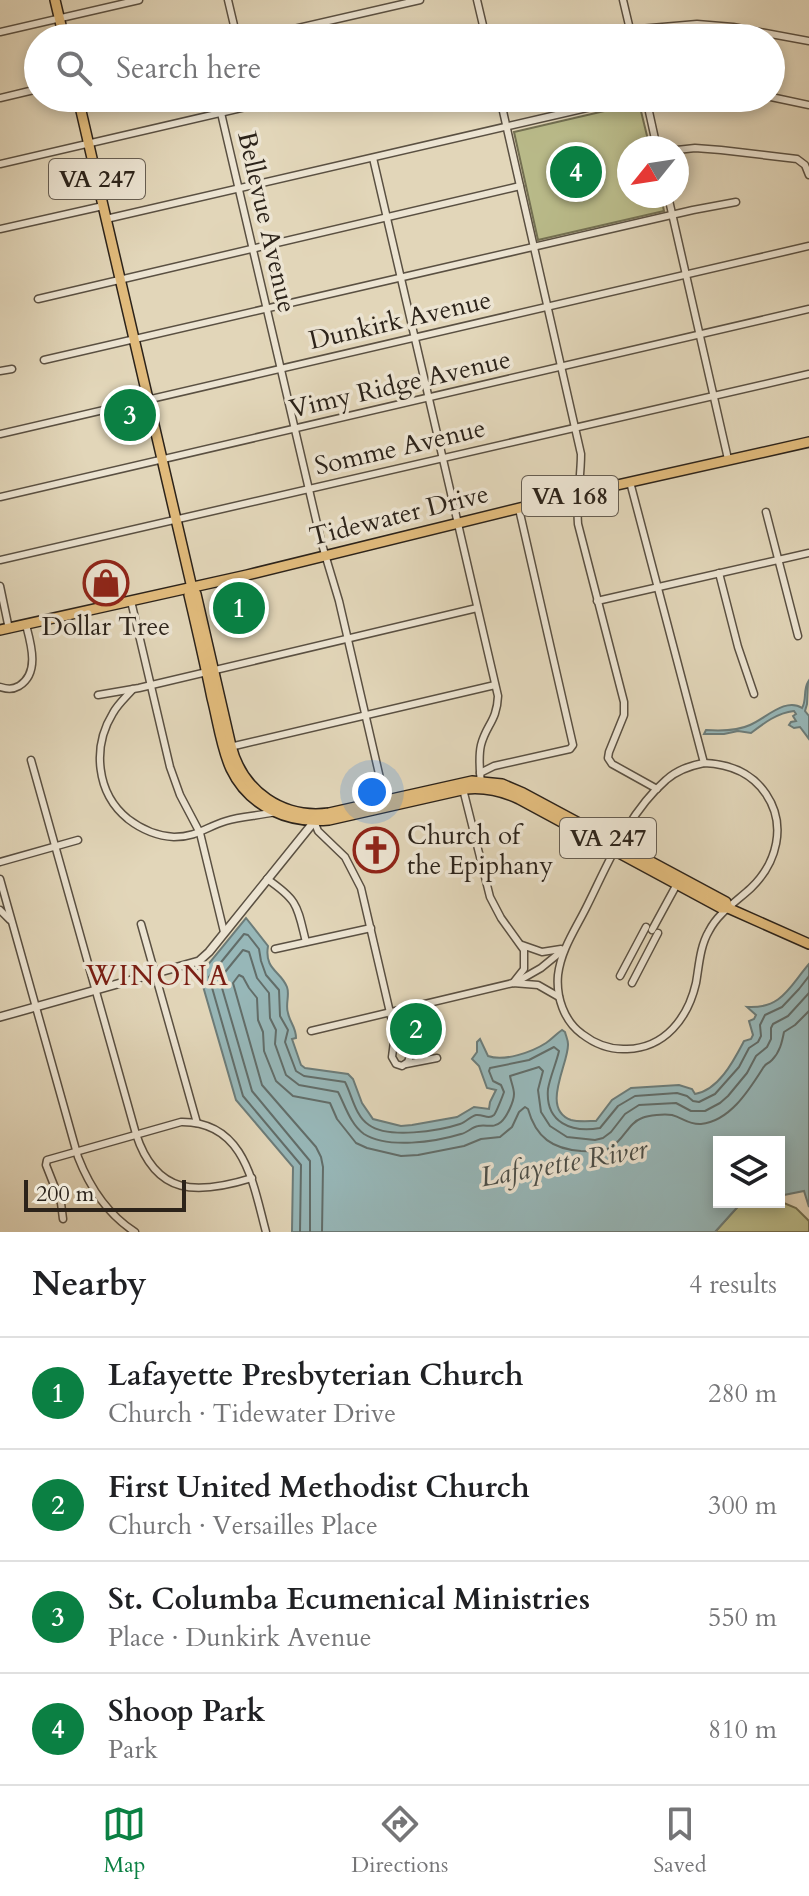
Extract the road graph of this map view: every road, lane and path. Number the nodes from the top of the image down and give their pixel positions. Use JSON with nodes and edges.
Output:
{"nodes":[{"id":1,"x":55,"y":0,"type":"edge"},
{"id":2,"x":139,"y":0,"type":"edge"},
{"id":3,"x":228,"y":0,"type":"edge"},
{"id":4,"x":420,"y":0,"type":"edge"},
{"id":5,"x":477,"y":0,"type":"edge"},
{"id":6,"x":623,"y":0,"type":"edge"},
{"id":7,"x":59,"y":19,"type":"junction"},
{"id":8,"x":36,"y":24,"type":"edge"},
{"id":9,"x":60,"y":24,"type":"edge"},
{"id":10,"x":234,"y":24,"type":"edge"},
{"id":11,"x":315,"y":24,"type":"edge"},
{"id":12,"x":483,"y":24,"type":"edge"},
{"id":13,"x":629,"y":24,"type":"edge"},
{"id":14,"x":24,"y":27,"type":"edge"},
{"id":15,"x":0,"y":32,"type":"edge"},
{"id":16,"x":785,"y":37,"type":"edge"},
{"id":17,"x":809,"y":41,"type":"edge"},
{"id":18,"x":24,"y":92,"type":"edge"},
{"id":19,"x":0,"y":98,"type":"edge"},
{"id":20,"x":785,"y":100,"type":"edge"},
{"id":21,"x":809,"y":105,"type":"edge"},
{"id":22,"x":81,"y":112,"type":"edge"},
{"id":23,"x":503,"y":112,"type":"edge"},
{"id":24,"x":568,"y":112,"type":"edge"},
{"id":25,"x":649,"y":112,"type":"edge"},
{"id":26,"x":221,"y":113,"type":"joint"},
{"id":27,"x":506,"y":126,"type":"junction"},
{"id":28,"x":654,"y":136,"type":"edge"},
{"id":29,"x":89,"y":144,"type":"junction"},
{"id":30,"x":689,"y":149,"type":"edge"},
{"id":31,"x":373,"y":158,"type":"junction"},
{"id":32,"x":0,"y":164,"type":"edge"},
{"id":33,"x":809,"y":175,"type":"edge"},
{"id":34,"x":520,"y":186,"type":"junction"},
{"id":35,"x":240,"y":189,"type":"junction"},
{"id":36,"x":736,"y":202,"type":"dead end"},
{"id":37,"x":103,"y":206,"type":"junction"},
{"id":38,"x":671,"y":208,"type":"edge"},
{"id":39,"x":672,"y":215,"type":"junction"},
{"id":40,"x":387,"y":218,"type":"junction"},
{"id":41,"x":106,"y":219,"type":"junction"},
{"id":42,"x":0,"y":229,"type":"edge"},
{"id":43,"x":809,"y":246,"type":"edge"},
{"id":44,"x":534,"y":247,"type":"junction"},
{"id":45,"x":253,"y":248,"type":"junction"},
{"id":46,"x":686,"y":275,"type":"junction"},
{"id":47,"x":401,"y":278,"type":"junction"},
{"id":48,"x":119,"y":279,"type":"junction"},
{"id":49,"x":38,"y":299,"type":"dead end"},
{"id":50,"x":547,"y":306,"type":"junction"},
{"id":51,"x":267,"y":308,"type":"junction"},
{"id":52,"x":809,"y":309,"type":"edge"},
{"id":53,"x":700,"y":335,"type":"junction"},
{"id":54,"x":415,"y":338,"type":"junction"},
{"id":55,"x":133,"y":339,"type":"junction"},
{"id":56,"x":44,"y":360,"type":"dead end"},
{"id":57,"x":561,"y":367,"type":"junction"},
{"id":58,"x":281,"y":368,"type":"junction"},
{"id":59,"x":12,"y":369,"type":"dead end"},
{"id":60,"x":0,"y":371,"type":"edge"},
{"id":61,"x":809,"y":374,"type":"edge"},
{"id":62,"x":714,"y":395,"type":"junction"},
{"id":63,"x":428,"y":397,"type":"junction"},
{"id":64,"x":147,"y":400,"type":"junction"},
{"id":65,"x":575,"y":427,"type":"junction"},
{"id":66,"x":294,"y":429,"type":"junction"},
{"id":67,"x":0,"y":434,"type":"edge"},
{"id":68,"x":809,"y":442,"type":"edge"},
{"id":69,"x":442,"y":458,"type":"junction"},
{"id":70,"x":161,"y":459,"type":"junction"},
{"id":71,"x":728,"y":459,"type":"junction"},
{"id":72,"x":630,"y":482,"type":"junction"},
{"id":73,"x":309,"y":489,"type":"junction"},
{"id":74,"x":577,"y":494,"type":"junction"},
{"id":75,"x":0,"y":497,"type":"edge"},
{"id":76,"x":519,"y":509,"type":"junction"},
{"id":77,"x":766,"y":512,"type":"dead end"},
{"id":78,"x":176,"y":520,"type":"junction"},
{"id":79,"x":457,"y":524,"type":"junction"},
{"id":80,"x":809,"y":553,"type":"edge"},
{"id":81,"x":327,"y":556,"type":"junction"},
{"id":82,"x":0,"y":560,"type":"edge"},
{"id":83,"x":779,"y":560,"type":"junction"},
{"id":84,"x":719,"y":573,"type":"junction"},
{"id":85,"x":0,"y":586,"type":"edge"},
{"id":86,"x":192,"y":588,"type":"junction"},
{"id":87,"x":658,"y":588,"type":"junction"},
{"id":88,"x":131,"y":601,"type":"junction"},
{"id":89,"x":597,"y":601,"type":"junction"},
{"id":90,"x":477,"y":608,"type":"junction"},
{"id":91,"x":26,"y":625,"type":"junction"},
{"id":92,"x":5,"y":630,"type":"edge"},
{"id":93,"x":798,"y":636,"type":"dead end"},
{"id":94,"x":347,"y":638,"type":"junction"},
{"id":95,"x":210,"y":670,"type":"junction"},
{"id":96,"x":151,"y":685,"type":"junction"},
{"id":97,"x":495,"y":685,"type":"junction"},
{"id":98,"x":0,"y":687,"type":"edge"},
{"id":99,"x":133,"y":689,"type":"junction"},
{"id":100,"x":754,"y":694,"type":"dead end"},
{"id":101,"x":98,"y":695,"type":"dead end"},
{"id":102,"x":365,"y":715,"type":"junction"},
{"id":103,"x":228,"y":747,"type":"junction"},
{"id":104,"x":31,"y":760,"type":"dead end"},
{"id":105,"x":704,"y":763,"type":"junction"},
{"id":106,"x":481,"y":780,"type":"junction"},
{"id":107,"x":462,"y":786,"type":"junction"},
{"id":108,"x":657,"y":789,"type":"junction"},
{"id":109,"x":386,"y":804,"type":"junction"},
{"id":110,"x":277,"y":809,"type":"junction"},
{"id":111,"x":317,"y":818,"type":"junction"},
{"id":112,"x":200,"y":833,"type":"junction"},
{"id":113,"x":78,"y":840,"type":"dead end"},
{"id":114,"x":55,"y":846,"type":"junction"},
{"id":115,"x":616,"y":847,"type":"junction"},
{"id":116,"x":0,"y":862,"type":"edge"},
{"id":117,"x":0,"y":879,"type":"edge"},
{"id":118,"x":267,"y":879,"type":"junction"},
{"id":119,"x":679,"y":881,"type":"junction"},
{"id":120,"x":728,"y":908,"type":"junction"},
{"id":121,"x":0,"y":910,"type":"edge"},
{"id":122,"x":13,"y":923,"type":"junction"},
{"id":123,"x":141,"y":924,"type":"dead end"},
{"id":124,"x":371,"y":928,"type":"junction"},
{"id":125,"x":652,"y":930,"type":"junction"},
{"id":126,"x":224,"y":932,"type":"junction"},
{"id":127,"x":306,"y":942,"type":"junction"},
{"id":128,"x":809,"y":944,"type":"edge"},
{"id":129,"x":522,"y":945,"type":"junction"},
{"id":130,"x":566,"y":947,"type":"junction"},
{"id":131,"x":275,"y":949,"type":"dead end"},
{"id":132,"x":155,"y":973,"type":"junction"},
{"id":133,"x":620,"y":976,"type":"dead end"},
{"id":134,"x":513,"y":983,"type":"junction"},
{"id":135,"x":632,"y":983,"type":"dead end"},
{"id":136,"x":95,"y":990,"type":"junction"},
{"id":137,"x":559,"y":997,"type":"junction"},
{"id":138,"x":36,"y":1007,"type":"junction"},
{"id":139,"x":391,"y":1012,"type":"junction"},
{"id":140,"x":0,"y":1017,"type":"edge"},
{"id":141,"x":311,"y":1031,"type":"dead end"},
{"id":142,"x":395,"y":1034,"type":"junction"},
{"id":143,"x":437,"y":1058,"type":"dead end"},
{"id":144,"x":406,"y":1064,"type":"junction"},
{"id":145,"x":197,"y":1123,"type":"junction"},
{"id":146,"x":136,"y":1134,"type":"junction"},
{"id":147,"x":76,"y":1151,"type":"junction"},
{"id":148,"x":252,"y":1178,"type":"junction"},
{"id":149,"x":63,"y":1219,"type":"dead end"},
{"id":150,"x":135,"y":1232,"type":"edge"},
{"id":151,"x":266,"y":1232,"type":"edge"}],
"edges":[{"from":1,"to":7,"type":"main road"},
{"from":2,"to":7,"type":"street"},
{"from":3,"to":10,"type":"street"},
{"from":4,"to":11,"type":"street"},
{"from":5,"to":12,"type":"street"},
{"from":6,"to":13,"type":"street"},
{"from":7,"to":8,"type":"street"},
{"from":7,"to":9,"type":"main road"},
{"from":14,"to":15,"type":"street"},
{"from":16,"to":17,"type":"street"},
{"from":18,"to":19,"type":"street"},
{"from":20,"to":21,"type":"street"},
{"from":22,"to":29,"type":"main road","number":"VA 247"},
{"from":23,"to":27,"type":"street"},
{"from":24,"to":27,"type":"street"},
{"from":25,"to":28,"type":"street"},
{"from":26,"to":29,"type":"street"},
{"from":26,"to":35,"type":"street","name":"Bellevue Avenue"},
{"from":27,"to":31,"type":"street"},
{"from":27,"to":34,"type":"street"},
{"from":29,"to":32,"type":"street"},
{"from":29,"to":37,"type":"main road","number":"VA 247"},
{"from":30,"to":33,"type":"street"},
{"from":31,"to":35,"type":"street"},
{"from":31,"to":40,"type":"street"},
{"from":34,"to":40,"type":"street"},
{"from":34,"to":44,"type":"street"},
{"from":35,"to":41,"type":"street"},
{"from":35,"to":45,"type":"street","name":"Bellevue Avenue"},
{"from":36,"to":39,"type":"street"},
{"from":37,"to":41,"type":"main road","number":"VA 247"},
{"from":37,"to":42,"type":"street"},
{"from":38,"to":39,"type":"street"},
{"from":39,"to":44,"type":"street"},
{"from":39,"to":46,"type":"street"},
{"from":40,"to":45,"type":"street"},
{"from":40,"to":47,"type":"street"},
{"from":41,"to":48,"type":"main road","number":"VA 247"},
{"from":43,"to":46,"type":"street","name":"Dunkirk Avenue"},
{"from":44,"to":47,"type":"street"},
{"from":44,"to":50,"type":"street"},
{"from":45,"to":48,"type":"street"},
{"from":45,"to":51,"type":"street","name":"Bellevue Avenue"},
{"from":46,"to":50,"type":"street","name":"Dunkirk Avenue"},
{"from":46,"to":53,"type":"street"},
{"from":47,"to":51,"type":"street"},
{"from":47,"to":54,"type":"street"},
{"from":48,"to":49,"type":"street"},
{"from":48,"to":55,"type":"main road","number":"VA 247"},
{"from":50,"to":54,"type":"street","name":"Dunkirk Avenue"},
{"from":50,"to":57,"type":"street"},
{"from":51,"to":55,"type":"street"},
{"from":51,"to":58,"type":"street","name":"Bellevue Avenue"},
{"from":52,"to":53,"type":"street","name":"Vimy Ridge Avenue"},
{"from":53,"to":57,"type":"street","name":"Vimy Ridge Avenue"},
{"from":53,"to":62,"type":"street"},
{"from":54,"to":58,"type":"street","name":"Dunkirk Avenue"},
{"from":54,"to":63,"type":"street"},
{"from":55,"to":56,"type":"street"},
{"from":55,"to":64,"type":"main road","number":"VA 247"},
{"from":57,"to":63,"type":"street","name":"Vimy Ridge Avenue"},
{"from":57,"to":65,"type":"street"},
{"from":58,"to":64,"type":"street","name":"Dunkirk Avenue"},
{"from":58,"to":66,"type":"street","name":"Bellevue Avenue"},
{"from":59,"to":60,"type":"street"},
{"from":61,"to":62,"type":"street","name":"Somme Avenue"},
{"from":62,"to":65,"type":"street","name":"Somme Avenue"},
{"from":62,"to":71,"type":"street"},
{"from":63,"to":66,"type":"street","name":"Vimy Ridge Avenue"},
{"from":63,"to":69,"type":"street"},
{"from":64,"to":67,"type":"street","name":"Dunkirk Avenue"},
{"from":64,"to":70,"type":"main road","number":"VA 247"},
{"from":65,"to":69,"type":"street","name":"Somme Avenue"},
{"from":65,"to":74,"type":"street"},
{"from":66,"to":70,"type":"street","name":"Vimy Ridge Avenue"},
{"from":66,"to":73,"type":"street","name":"Bellevue Avenue"},
{"from":68,"to":71,"type":"main road","name":"Tidewater Drive","number":"VA 168"},
{"from":69,"to":73,"type":"street","name":"Somme Avenue"},
{"from":69,"to":79,"type":"street"},
{"from":70,"to":75,"type":"street","name":"Vimy Ridge Avenue"},
{"from":70,"to":78,"type":"main road","number":"VA 247"},
{"from":71,"to":72,"type":"main road","name":"Tidewater Drive","number":"VA 168"},
{"from":72,"to":74,"type":"main road","name":"Tidewater Drive","number":"VA 168"},
{"from":72,"to":87,"type":"street"},
{"from":73,"to":78,"type":"street","name":"Somme Avenue"},
{"from":73,"to":81,"type":"street","name":"Bellevue Avenue"},
{"from":74,"to":76,"type":"main road","name":"Tidewater Drive","number":"VA 168"},
{"from":74,"to":89,"type":"street"},
{"from":76,"to":79,"type":"main road","name":"Tidewater Drive","number":"VA 168"},
{"from":76,"to":106,"type":"street"},
{"from":77,"to":83,"type":"street"},
{"from":78,"to":82,"type":"street","name":"Somme Avenue"},
{"from":78,"to":86,"type":"main road","number":"VA 247"},
{"from":79,"to":81,"type":"main road","name":"Tidewater Drive","number":"VA 168"},
{"from":79,"to":90,"type":"street"},
{"from":80,"to":83,"type":"street"},
{"from":81,"to":86,"type":"main road","name":"Tidewater Drive","number":"VA 168"},
{"from":81,"to":94,"type":"street","name":"Bellevue Avenue"},
{"from":83,"to":84,"type":"street"},
{"from":83,"to":93,"type":"street"},
{"from":84,"to":87,"type":"street"},
{"from":84,"to":100,"type":"street"},
{"from":85,"to":92,"type":"street"},
{"from":86,"to":88,"type":"main road","name":"Tidewater Drive","number":"VA 168"},
{"from":86,"to":95,"type":"main road","number":"VA 247"},
{"from":87,"to":89,"type":"street"},
{"from":87,"to":105,"type":"street"},
{"from":88,"to":91,"type":"main road","name":"Tidewater Drive","number":"VA 168"},
{"from":88,"to":96,"type":"street"},
{"from":89,"to":108,"type":"street"},
{"from":90,"to":94,"type":"street"},
{"from":90,"to":97,"type":"street"},
{"from":91,"to":92,"type":"main road","name":"Tidewater Drive","number":"VA 168"},
{"from":91,"to":98,"type":"street"},
{"from":94,"to":95,"type":"street"},
{"from":94,"to":102,"type":"street","name":"Bellevue Avenue"},
{"from":95,"to":96,"type":"street"},
{"from":95,"to":103,"type":"main road","number":"VA 247"},
{"from":96,"to":99,"type":"street"},
{"from":96,"to":112,"type":"street"},
{"from":97,"to":102,"type":"street"},
{"from":97,"to":106,"type":"street"},
{"from":99,"to":101,"type":"street"},
{"from":99,"to":112,"type":"street"},
{"from":102,"to":103,"type":"street"},
{"from":102,"to":109,"type":"street","name":"Bellevue Avenue"},
{"from":103,"to":110,"type":"main road","number":"VA 247"},
{"from":104,"to":114,"type":"street"},
{"from":105,"to":108,"type":"street"},
{"from":105,"to":120,"type":"street"},
{"from":106,"to":107,"type":"main road","number":"VA 247"},
{"from":106,"to":115,"type":"main road","number":"VA 247"},
{"from":107,"to":109,"type":"main road","number":"VA 247"},
{"from":107,"to":129,"type":"street"},
{"from":108,"to":115,"type":"street"},
{"from":109,"to":111,"type":"main road","number":"VA 247"},
{"from":110,"to":111,"type":"main road","number":"VA 247"},
{"from":110,"to":112,"type":"street"},
{"from":111,"to":118,"type":"street"},
{"from":111,"to":124,"type":"street"},
{"from":112,"to":126,"type":"street"},
{"from":113,"to":114,"type":"street"},
{"from":114,"to":116,"type":"street"},
{"from":114,"to":136,"type":"street"},
{"from":115,"to":119,"type":"main road","number":"VA 247"},
{"from":115,"to":130,"type":"street"},
{"from":117,"to":122,"type":"street"},
{"from":118,"to":126,"type":"street"},
{"from":118,"to":127,"type":"street"},
{"from":119,"to":120,"type":"main road","number":"VA 247"},
{"from":119,"to":125,"type":"street"},
{"from":120,"to":128,"type":"main road","number":"VA 247"},
{"from":120,"to":137,"type":"street"},
{"from":121,"to":122,"type":"street"},
{"from":122,"to":138,"type":"street"},
{"from":123,"to":132,"type":"street"},
{"from":124,"to":127,"type":"street"},
{"from":124,"to":139,"type":"street"},
{"from":125,"to":133,"type":"street"},
{"from":125,"to":135,"type":"street"},
{"from":126,"to":132,"type":"street"},
{"from":127,"to":131,"type":"street"},
{"from":129,"to":130,"type":"street"},
{"from":129,"to":134,"type":"street"},
{"from":130,"to":134,"type":"street"},
{"from":130,"to":137,"type":"street"},
{"from":132,"to":136,"type":"street"},
{"from":132,"to":145,"type":"street"},
{"from":134,"to":137,"type":"street"},
{"from":134,"to":139,"type":"street"},
{"from":136,"to":138,"type":"street"},
{"from":136,"to":146,"type":"street"},
{"from":138,"to":140,"type":"street"},
{"from":138,"to":147,"type":"street"},
{"from":139,"to":141,"type":"street"},
{"from":139,"to":142,"type":"street"},
{"from":142,"to":144,"type":"street"},
{"from":142,"to":144,"type":"street"},
{"from":143,"to":144,"type":"street"},
{"from":145,"to":146,"type":"street"},
{"from":145,"to":148,"type":"street"},
{"from":146,"to":147,"type":"street"},
{"from":146,"to":148,"type":"street"},
{"from":147,"to":149,"type":"street"},
{"from":147,"to":150,"type":"street"},
{"from":148,"to":151,"type":"street"}]}
